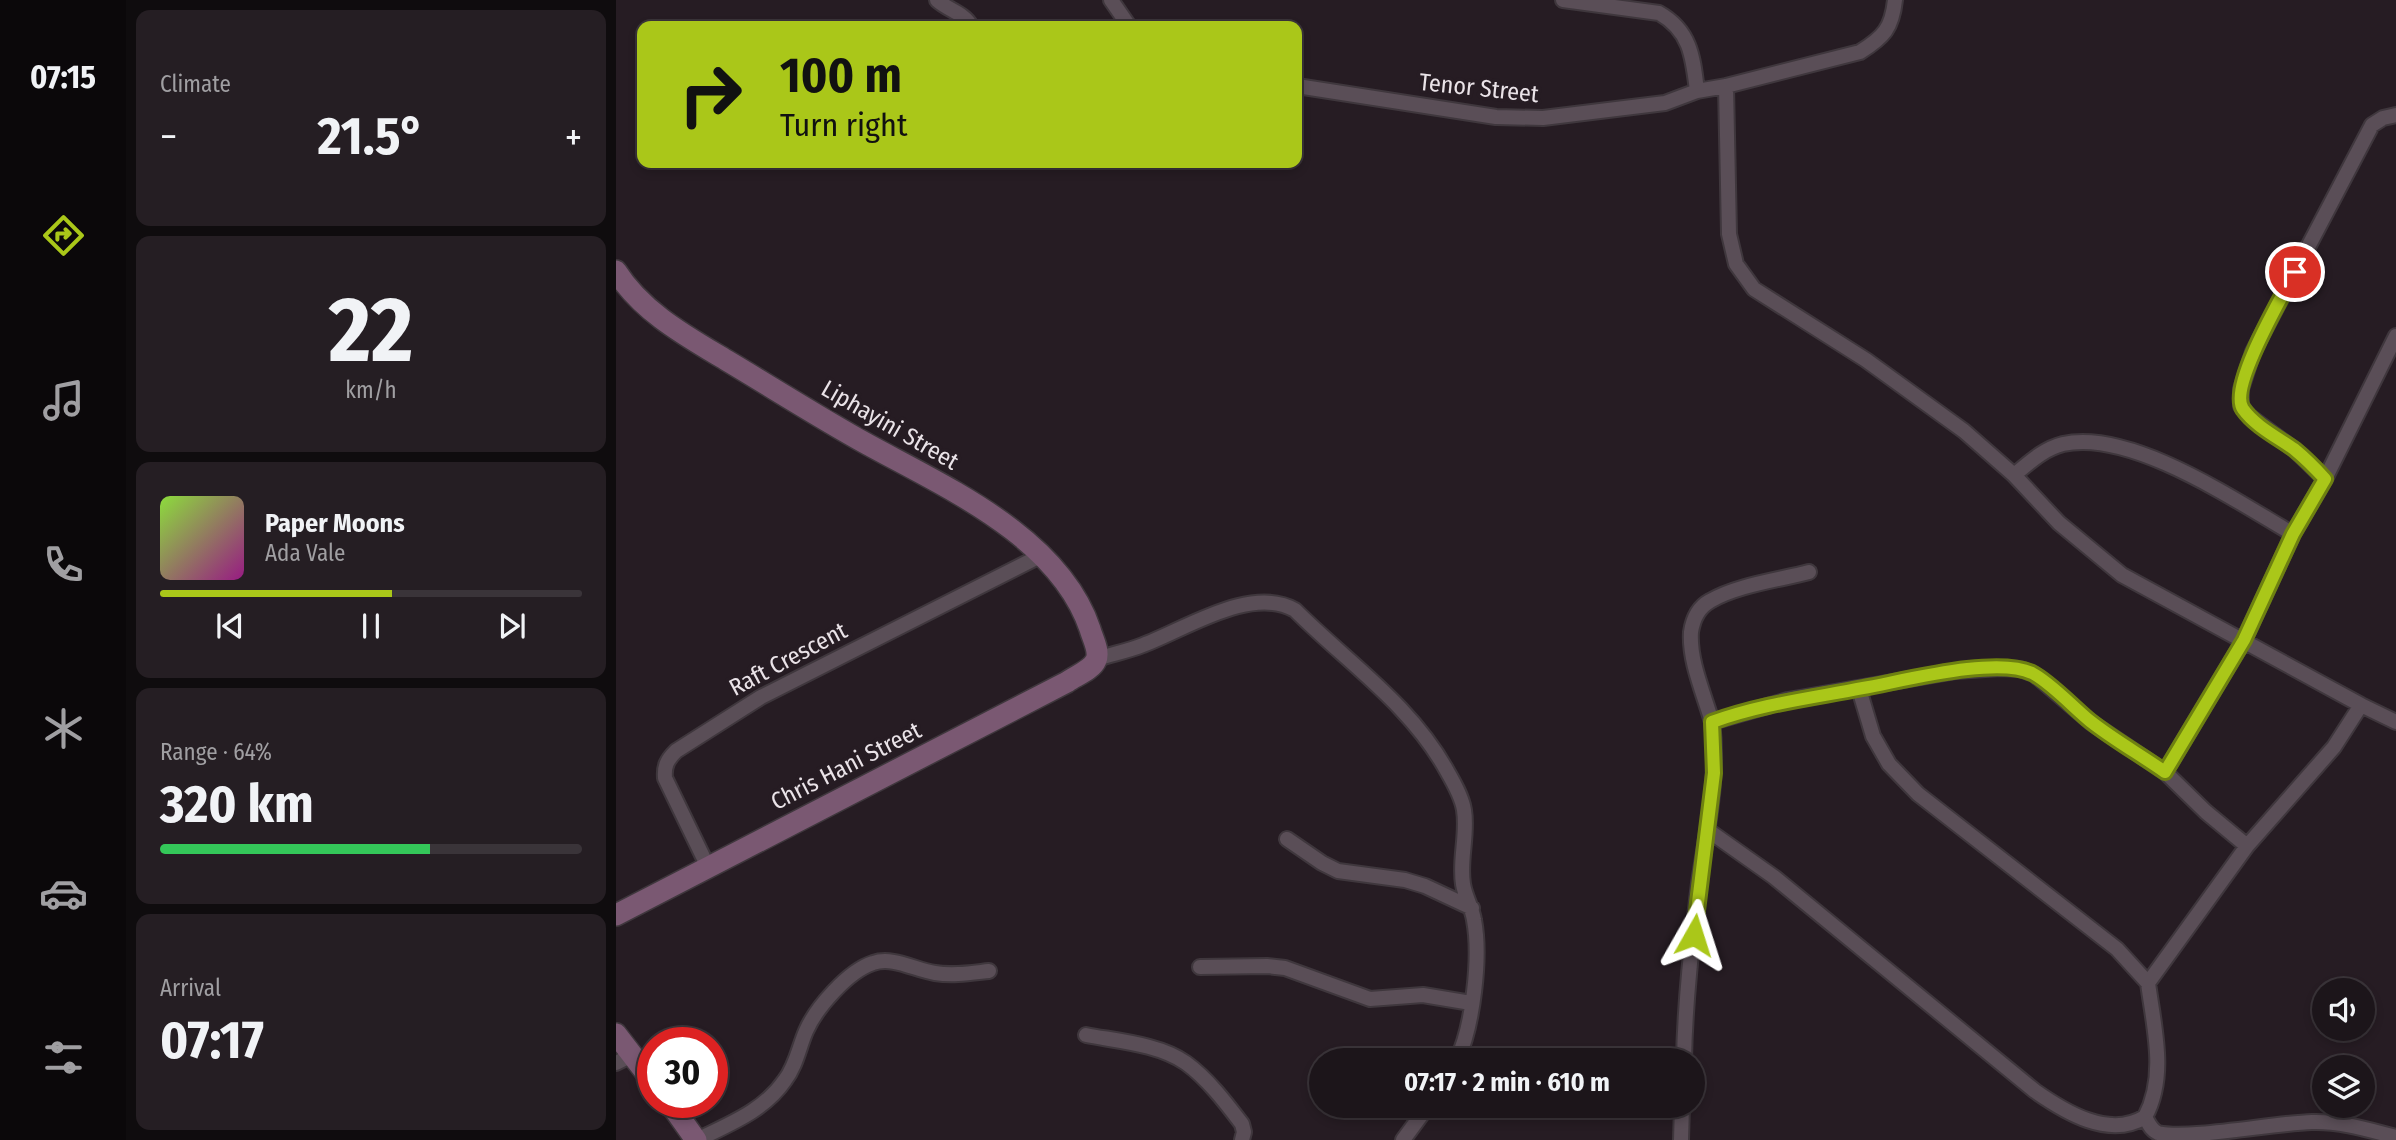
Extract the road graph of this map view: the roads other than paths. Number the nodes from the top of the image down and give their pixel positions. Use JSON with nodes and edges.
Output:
{"nodes":[{"id":1,"x":937,"y":0,"type":"edge"},
{"id":2,"x":1111,"y":0,"type":"edge"},
{"id":3,"x":1563,"y":0,"type":"edge"},
{"id":4,"x":1895,"y":0,"type":"edge"},
{"id":5,"x":967,"y":21,"type":"edge"},
{"id":6,"x":1126,"y":21,"type":"edge"},
{"id":7,"x":1726,"y":86,"type":"junction"},
{"id":8,"x":1302,"y":87,"type":"edge"},
{"id":9,"x":1697,"y":91,"type":"junction"},
{"id":10,"x":2396,"y":115,"type":"edge"},
{"id":11,"x":616,"y":271,"type":"edge"},
{"id":12,"x":2396,"y":336,"type":"edge"},
{"id":13,"x":2014,"y":475,"type":"junction"},
{"id":14,"x":2325,"y":479,"type":"junction"},
{"id":15,"x":2293,"y":534,"type":"junction"},
{"id":16,"x":1042,"y":555,"type":"junction"},
{"id":17,"x":1810,"y":572,"type":"dead end"},
{"id":18,"x":2244,"y":640,"type":"junction"},
{"id":19,"x":1097,"y":659,"type":"junction"},
{"id":20,"x":1859,"y":689,"type":"junction"},
{"id":21,"x":2361,"y":705,"type":"junction"},
{"id":22,"x":1712,"y":722,"type":"junction"},
{"id":23,"x":2396,"y":722,"type":"edge"},
{"id":24,"x":2165,"y":772,"type":"junction"},
{"id":25,"x":1709,"y":831,"type":"junction"},
{"id":26,"x":1287,"y":839,"type":"dead end"},
{"id":27,"x":2247,"y":846,"type":"junction"},
{"id":28,"x":708,"y":867,"type":"junction"},
{"id":29,"x":1472,"y":908,"type":"junction"},
{"id":30,"x":616,"y":915,"type":"edge"},
{"id":31,"x":1200,"y":967,"type":"dead end"},
{"id":32,"x":989,"y":971,"type":"dead end"},
{"id":33,"x":2148,"y":984,"type":"junction"},
{"id":34,"x":1471,"y":1003,"type":"junction"},
{"id":35,"x":616,"y":1034,"type":"edge"},
{"id":36,"x":1086,"y":1035,"type":"dead end"},
{"id":37,"x":1461,"y":1048,"type":"edge"},
{"id":38,"x":1685,"y":1048,"type":"edge"},
{"id":39,"x":624,"y":1059,"type":"edge"},
{"id":40,"x":2145,"y":1117,"type":"junction"},
{"id":41,"x":680,"y":1118,"type":"edge"},
{"id":42,"x":1419,"y":1118,"type":"edge"},
{"id":43,"x":1682,"y":1118,"type":"edge"},
{"id":44,"x":2396,"y":1137,"type":"edge"},
{"id":45,"x":697,"y":1140,"type":"edge"},
{"id":46,"x":1242,"y":1140,"type":"edge"},
{"id":47,"x":1403,"y":1140,"type":"edge"},
{"id":48,"x":1681,"y":1140,"type":"edge"}],
"edges":[{"from":1,"to":5,"type":"street"},
{"from":2,"to":6,"type":"street"},
{"from":3,"to":9,"type":"street"},
{"from":4,"to":7,"type":"street","name":"Tenor Street"},
{"from":7,"to":9,"type":"street","name":"Tenor Street"},
{"from":7,"to":13,"type":"street"},
{"from":8,"to":9,"type":"street","name":"Tenor Street"},
{"from":10,"to":14,"type":"street"},
{"from":11,"to":16,"type":"street","name":"Liphayini Street"},
{"from":12,"to":14,"type":"street"},
{"from":13,"to":15,"type":"street"},
{"from":13,"to":18,"type":"street"},
{"from":14,"to":15,"type":"street"},
{"from":15,"to":18,"type":"street"},
{"from":16,"to":19,"type":"street","name":"Liphayini Street"},
{"from":16,"to":28,"type":"street","name":"Raft Crescent"},
{"from":17,"to":22,"type":"street"},
{"from":18,"to":21,"type":"street"},
{"from":18,"to":24,"type":"street"},
{"from":19,"to":28,"type":"street","name":"Chris Hani Street"},
{"from":19,"to":29,"type":"street"},
{"from":20,"to":22,"type":"street"},
{"from":20,"to":24,"type":"street"},
{"from":20,"to":33,"type":"street"},
{"from":21,"to":23,"type":"street"},
{"from":21,"to":27,"type":"street"},
{"from":22,"to":25,"type":"street"},
{"from":24,"to":27,"type":"street"},
{"from":25,"to":38,"type":"street"},
{"from":25,"to":40,"type":"street"},
{"from":26,"to":29,"type":"street"},
{"from":27,"to":33,"type":"street"},
{"from":28,"to":30,"type":"street","name":"Chris Hani Street"},
{"from":29,"to":34,"type":"street"},
{"from":31,"to":34,"type":"street"},
{"from":32,"to":45,"type":"street"},
{"from":33,"to":40,"type":"street"},
{"from":34,"to":37,"type":"street"},
{"from":35,"to":39,"type":"street"},
{"from":36,"to":46,"type":"street"},
{"from":40,"to":44,"type":"street"},
{"from":41,"to":45,"type":"street"},
{"from":42,"to":47,"type":"street"},
{"from":43,"to":48,"type":"street"}]}
